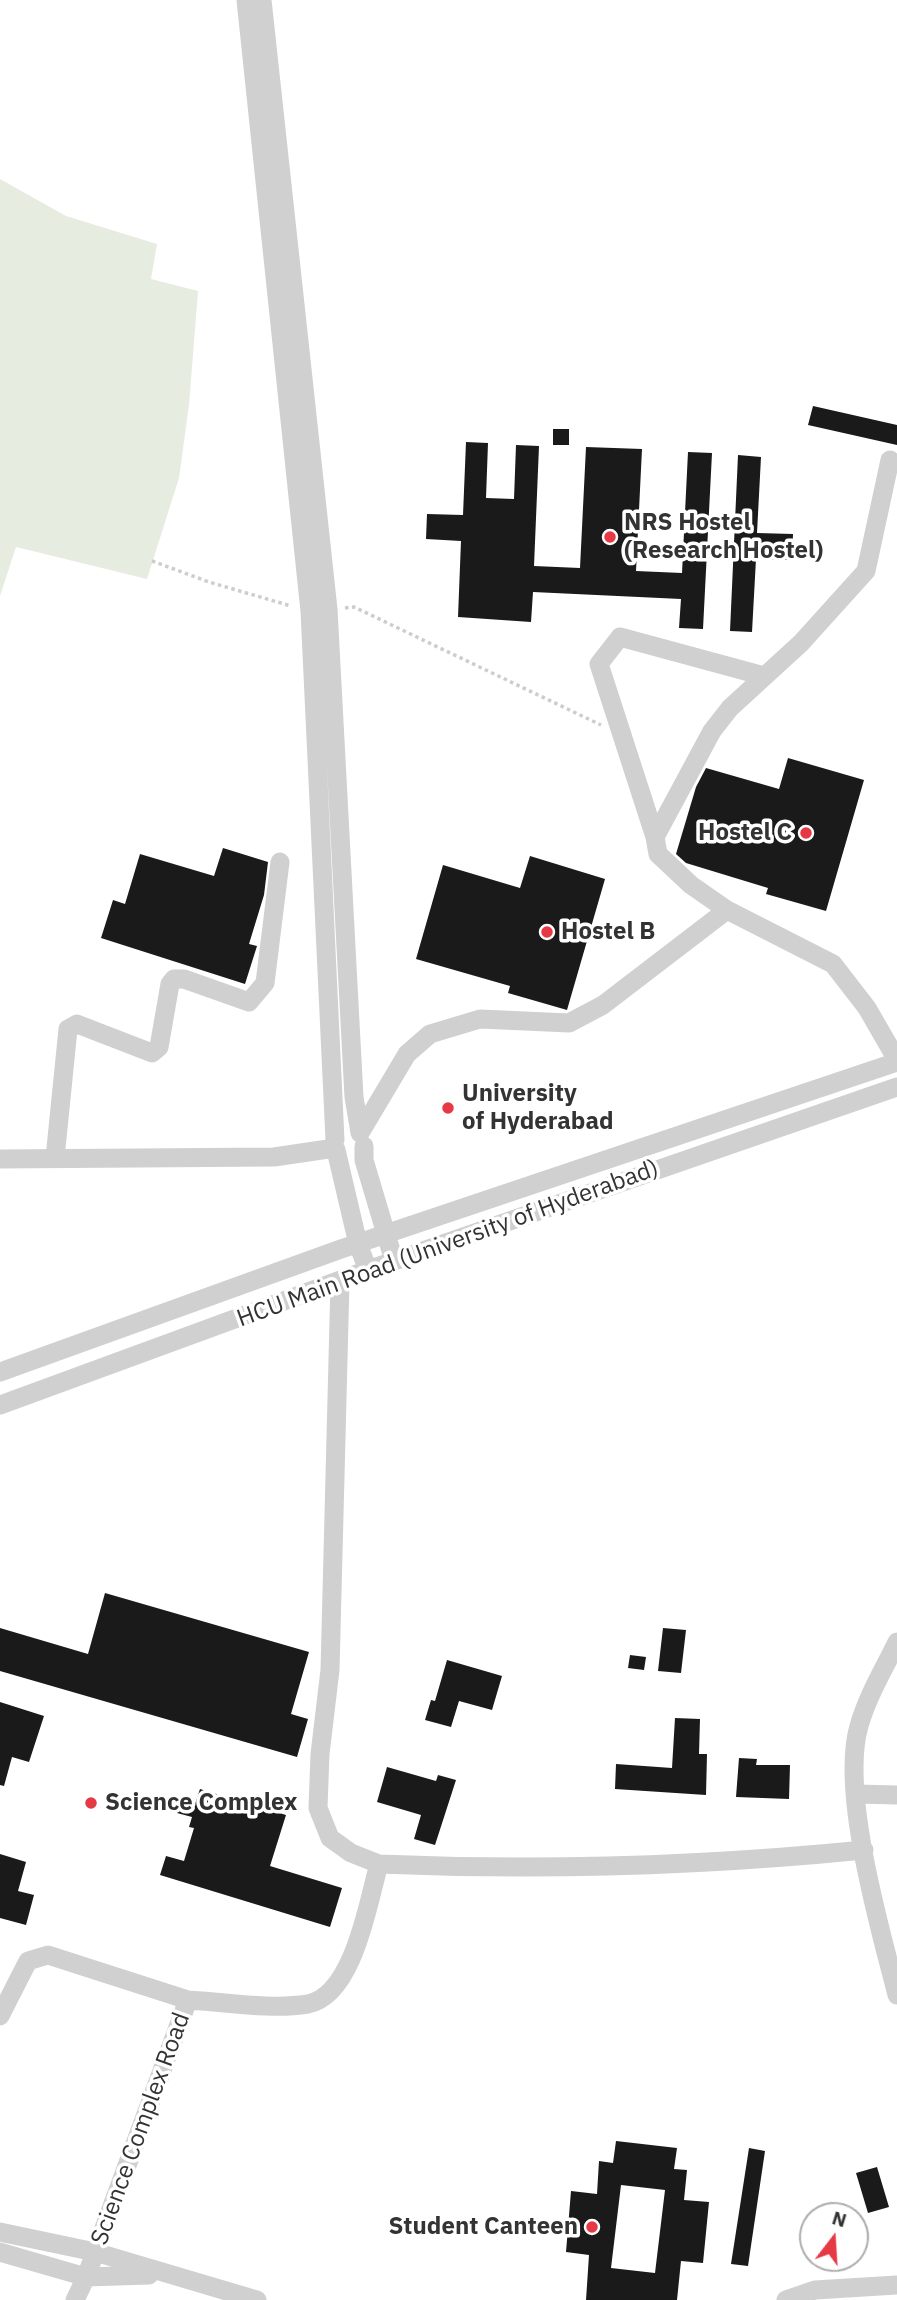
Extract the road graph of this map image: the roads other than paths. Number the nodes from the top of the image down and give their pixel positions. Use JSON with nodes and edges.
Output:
{"nodes":[{"id":1,"x":246,"y":0,"type":"edge"},
{"id":2,"x":262,"y":0,"type":"edge"},
{"id":3,"x":890,"y":460,"type":"dead end"},
{"id":4,"x":319,"y":610,"type":"junction"},
{"id":5,"x":764,"y":676,"type":"junction"},
{"id":6,"x":655,"y":837,"type":"junction"},
{"id":7,"x":280,"y":862,"type":"dead end"},
{"id":8,"x":727,"y":910,"type":"junction"},
{"id":9,"x":897,"y":1061,"type":"edge"},
{"id":10,"x":897,"y":1087,"type":"edge"},
{"id":11,"x":362,"y":1140,"type":"junction"},
{"id":12,"x":335,"y":1146,"type":"junction"},
{"id":13,"x":55,"y":1158,"type":"junction"},
{"id":14,"x":0,"y":1159,"type":"edge"},
{"id":15,"x":384,"y":1235,"type":"junction"},
{"id":16,"x":358,"y":1244,"type":"junction"},
{"id":17,"x":394,"y":1261,"type":"junction"},
{"id":18,"x":368,"y":1270,"type":"junction"},
{"id":19,"x":340,"y":1282,"type":"junction"},
{"id":20,"x":0,"y":1371,"type":"edge"},
{"id":21,"x":0,"y":1405,"type":"edge"},
{"id":22,"x":897,"y":1642,"type":"edge"},
{"id":23,"x":856,"y":1794,"type":"junction"},
{"id":24,"x":897,"y":1795,"type":"edge"},
{"id":25,"x":864,"y":1850,"type":"junction"},
{"id":26,"x":379,"y":1864,"type":"junction"},
{"id":27,"x":897,"y":1995,"type":"edge"},
{"id":28,"x":188,"y":2000,"type":"junction"},
{"id":29,"x":0,"y":2016,"type":"edge"},
{"id":30,"x":0,"y":2232,"type":"edge"},
{"id":31,"x":0,"y":2252,"type":"edge"},
{"id":32,"x":95,"y":2252,"type":"junction"},
{"id":33,"x":164,"y":2274,"type":"junction"},
{"id":34,"x":86,"y":2277,"type":"junction"},
{"id":35,"x":897,"y":2285,"type":"edge"},
{"id":36,"x":75,"y":2300,"type":"edge"},
{"id":37,"x":257,"y":2300,"type":"edge"},
{"id":38,"x":786,"y":2300,"type":"edge"}],
"edges":[{"from":1,"to":4,"type":"street"},
{"from":2,"to":4,"type":"street"},
{"from":3,"to":5,"type":"street"},
{"from":4,"to":11,"type":"street"},
{"from":4,"to":12,"type":"street"},
{"from":5,"to":6,"type":"street"},
{"from":5,"to":6,"type":"street"},
{"from":6,"to":8,"type":"street"},
{"from":7,"to":13,"type":"street"},
{"from":8,"to":9,"type":"street"},
{"from":8,"to":11,"type":"street"},
{"from":9,"to":15,"type":"street","name":"HCU Main Road (University of Hyderabad)"},
{"from":10,"to":17,"type":"street","name":"HCU Main Road (University of Hyderabad)"},
{"from":11,"to":12,"type":"street"},
{"from":11,"to":15,"type":"street"},
{"from":12,"to":13,"type":"street"},
{"from":12,"to":16,"type":"street"},
{"from":13,"to":14,"type":"street"},
{"from":15,"to":16,"type":"street","name":"HCU Main Road (University of Hyderabad)"},
{"from":15,"to":17,"type":"street"},
{"from":16,"to":18,"type":"street"},
{"from":16,"to":20,"type":"street","name":"HCU Main Road (University of Hyderabad)"},
{"from":17,"to":18,"type":"street","name":"HCU Main Road (University of Hyderabad)"},
{"from":18,"to":19,"type":"street","name":"HCU Main Road (University of Hyderabad)"},
{"from":19,"to":21,"type":"street","name":"HCU Main Road (University of Hyderabad)"},
{"from":19,"to":26,"type":"street"},
{"from":22,"to":23,"type":"street"},
{"from":23,"to":24,"type":"street"},
{"from":23,"to":25,"type":"street"},
{"from":25,"to":26,"type":"street"},
{"from":25,"to":27,"type":"street"},
{"from":26,"to":28,"type":"street"},
{"from":28,"to":29,"type":"street","name":"Science Complex Road"},
{"from":28,"to":32,"type":"street","name":"Science Complex Road"},
{"from":30,"to":32,"type":"street"},
{"from":31,"to":34,"type":"street"},
{"from":32,"to":33,"type":"street"},
{"from":32,"to":34,"type":"street","name":"Science Complex Road"},
{"from":33,"to":34,"type":"street"},
{"from":33,"to":37,"type":"street"},
{"from":34,"to":36,"type":"street","name":"Science Complex Road"},
{"from":35,"to":38,"type":"street"}]}
